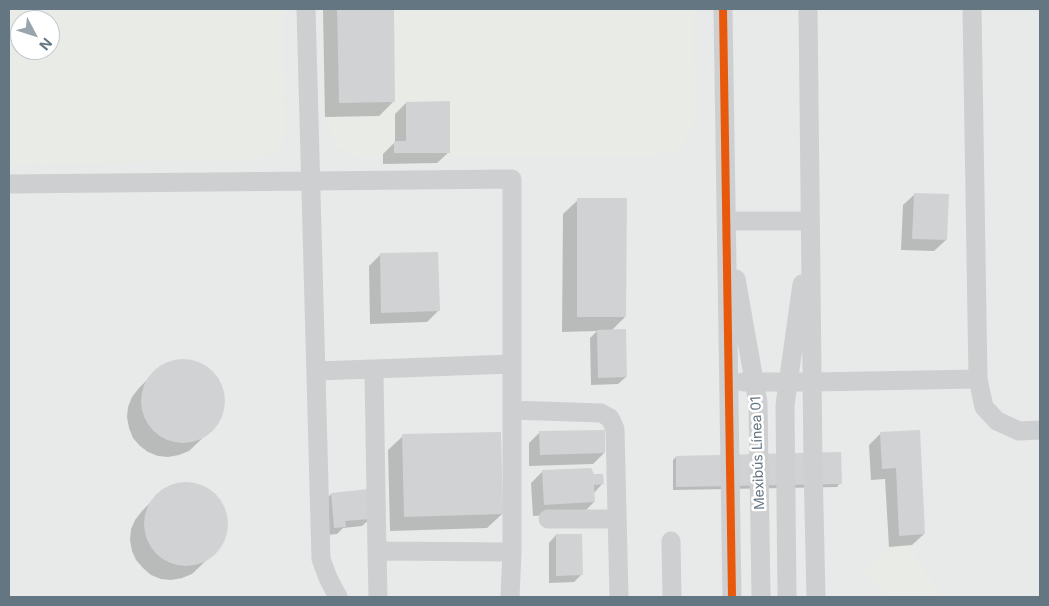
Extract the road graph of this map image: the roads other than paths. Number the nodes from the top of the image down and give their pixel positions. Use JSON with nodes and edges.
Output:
{"nodes":[{"id":1,"x":306,"y":9,"type":"edge"},
{"id":2,"x":723,"y":9,"type":"edge"},
{"id":3,"x":808,"y":9,"type":"edge"},
{"id":4,"x":972,"y":9,"type":"edge"},
{"id":5,"x":311,"y":181,"type":"junction"},
{"id":6,"x":9,"y":184,"type":"edge"},
{"id":7,"x":726,"y":221,"type":"junction"},
{"id":8,"x":810,"y":221,"type":"junction"},
{"id":9,"x":512,"y":364,"type":"junction"},
{"id":10,"x":375,"y":369,"type":"junction"},
{"id":11,"x":317,"y":370,"type":"junction"},
{"id":12,"x":978,"y":379,"type":"junction"},
{"id":13,"x":729,"y":382,"type":"junction"},
{"id":14,"x":754,"y":382,"type":"junction"},
{"id":15,"x":788,"y":382,"type":"junction"},
{"id":16,"x":812,"y":382,"type":"junction"},
{"id":17,"x":512,"y":410,"type":"junction"},
{"id":18,"x":1040,"y":430,"type":"edge"},
{"id":19,"x":548,"y":519,"type":"dead end"},
{"id":20,"x":617,"y":519,"type":"junction"},
{"id":21,"x":671,"y":541,"type":"dead end"},
{"id":22,"x":377,"y":551,"type":"junction"},
{"id":23,"x":512,"y":552,"type":"junction"},
{"id":24,"x":338,"y":597,"type":"edge"},
{"id":25,"x":378,"y":597,"type":"edge"},
{"id":26,"x":510,"y":597,"type":"edge"},
{"id":27,"x":619,"y":597,"type":"edge"},
{"id":28,"x":672,"y":597,"type":"edge"},
{"id":29,"x":732,"y":597,"type":"edge"},
{"id":30,"x":761,"y":597,"type":"edge"},
{"id":31,"x":787,"y":597,"type":"edge"},
{"id":32,"x":816,"y":597,"type":"edge"}],
"edges":[{"from":1,"to":5,"type":"street"},
{"from":2,"to":7,"type":"street"},
{"from":3,"to":8,"type":"street"},
{"from":4,"to":12,"type":"street"},
{"from":5,"to":6,"type":"street"},
{"from":5,"to":9,"type":"street"},
{"from":5,"to":11,"type":"street"},
{"from":7,"to":8,"type":"street"},
{"from":7,"to":13,"type":"street"},
{"from":7,"to":14,"type":"street","name":"Mexibús Línea 01"},
{"from":8,"to":15,"type":"street","name":"Mexibús Línea 01"},
{"from":8,"to":16,"type":"street"},
{"from":9,"to":10,"type":"street"},
{"from":9,"to":17,"type":"street"},
{"from":10,"to":11,"type":"street"},
{"from":10,"to":22,"type":"street"},
{"from":11,"to":24,"type":"street"},
{"from":12,"to":16,"type":"street"},
{"from":12,"to":18,"type":"street"},
{"from":13,"to":14,"type":"street"},
{"from":13,"to":29,"type":"street"},
{"from":14,"to":15,"type":"street"},
{"from":14,"to":30,"type":"street","name":"Mexibús Línea 01"},
{"from":15,"to":16,"type":"street"},
{"from":15,"to":31,"type":"street","name":"Mexibús Línea 01"},
{"from":16,"to":32,"type":"street"},
{"from":17,"to":20,"type":"street"},
{"from":17,"to":23,"type":"street"},
{"from":19,"to":20,"type":"street"},
{"from":20,"to":27,"type":"street"},
{"from":21,"to":28,"type":"street"},
{"from":22,"to":23,"type":"street"},
{"from":22,"to":25,"type":"street"},
{"from":23,"to":26,"type":"street"}]}
